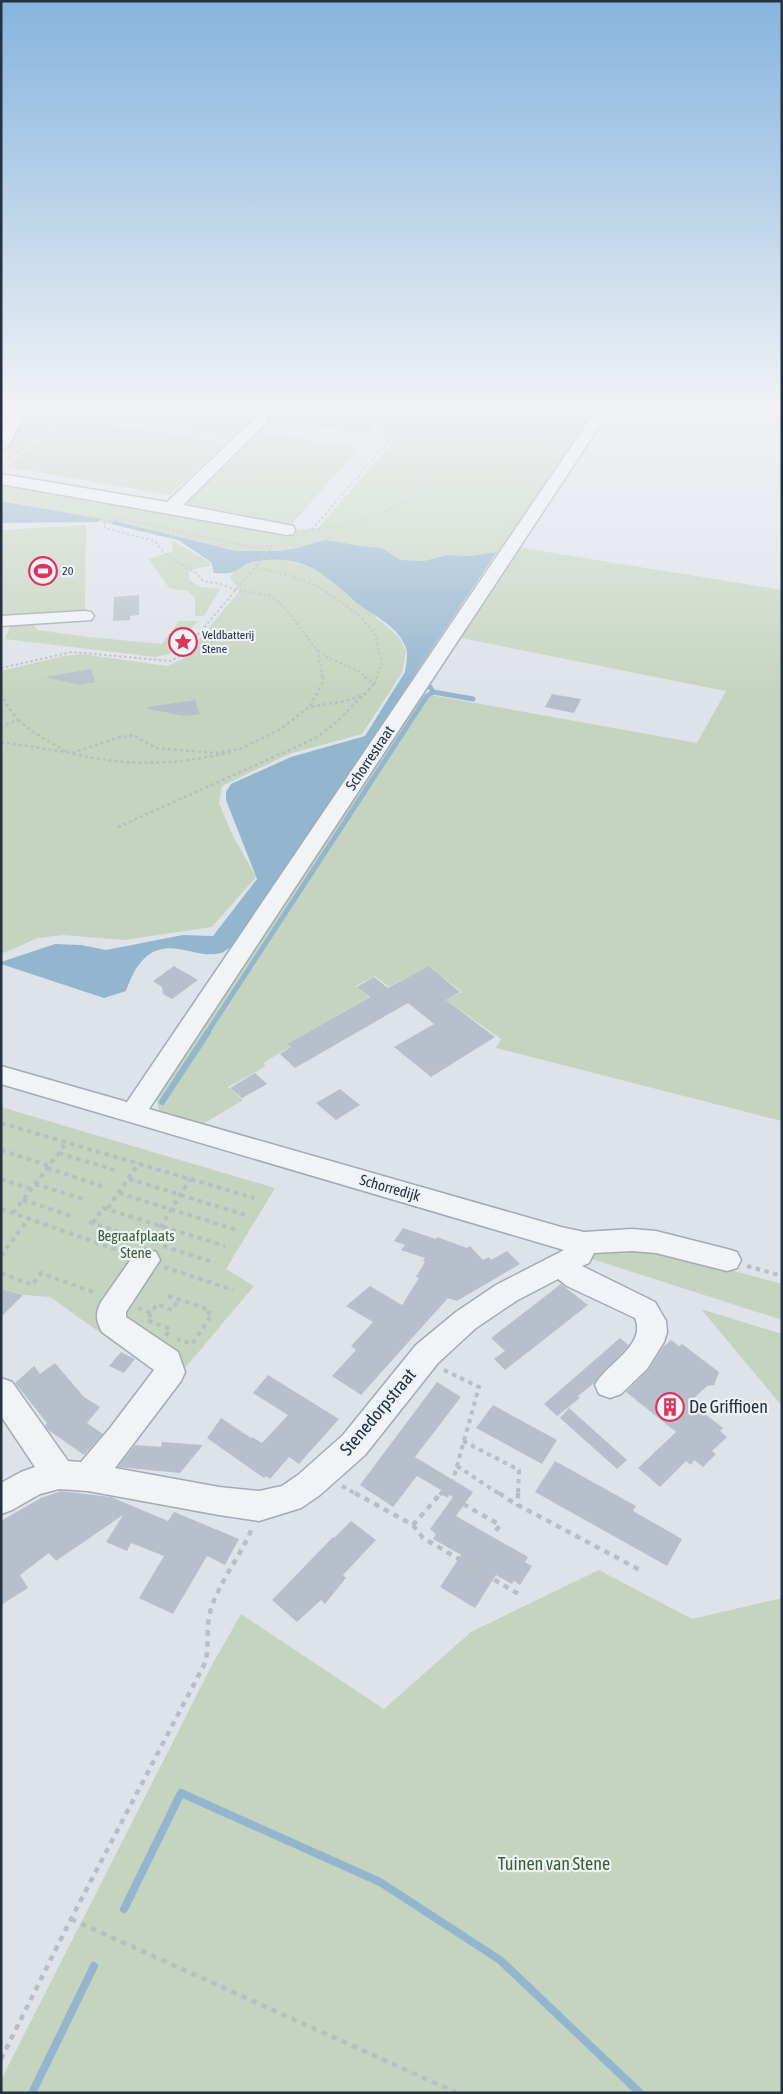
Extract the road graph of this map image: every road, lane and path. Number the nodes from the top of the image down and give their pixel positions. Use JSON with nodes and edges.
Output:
{"nodes":[{"id":1,"x":134,"y":502,"type":"edge"},
{"id":2,"x":177,"y":502,"type":"edge"},
{"id":3,"x":336,"y":502,"type":"edge"},
{"id":4,"x":402,"y":502,"type":"edge"},
{"id":5,"x":542,"y":502,"type":"edge"},
{"id":6,"x":171,"y":508,"type":"junction"},
{"id":7,"x":287,"y":530,"type":"joint"},
{"id":8,"x":312,"y":530,"type":"junction"},
{"id":9,"x":254,"y":568,"type":"junction"},
{"id":10,"x":236,"y":590,"type":"junction"},
{"id":11,"x":85,"y":616,"type":"dead end"},
{"id":12,"x":1,"y":621,"type":"edge"},
{"id":13,"x":316,"y":649,"type":"junction"},
{"id":14,"x":1,"y":668,"type":"edge"},
{"id":15,"x":374,"y":684,"type":"junction"},
{"id":16,"x":1,"y":693,"type":"edge"},
{"id":17,"x":362,"y":695,"type":"junction"},
{"id":18,"x":310,"y":707,"type":"junction"},
{"id":19,"x":18,"y":720,"type":"junction"},
{"id":20,"x":1,"y":727,"type":"edge"},
{"id":21,"x":1,"y":742,"type":"edge"},
{"id":22,"x":240,"y":749,"type":"junction"},
{"id":23,"x":72,"y":753,"type":"junction"},
{"id":24,"x":118,"y":827,"type":"dead end"},
{"id":25,"x":1,"y":1074,"type":"edge"},
{"id":26,"x":133,"y":1113,"type":"junction"},
{"id":27,"x":1,"y":1123,"type":"edge"},
{"id":28,"x":67,"y":1142,"type":"junction"},
{"id":29,"x":1,"y":1150,"type":"edge"},
{"id":30,"x":58,"y":1153,"type":"junction"},
{"id":31,"x":139,"y":1163,"type":"junction"},
{"id":32,"x":48,"y":1167,"type":"junction"},
{"id":33,"x":114,"y":1170,"type":"dead end"},
{"id":34,"x":1,"y":1179,"type":"edge"},
{"id":35,"x":129,"y":1179,"type":"junction"},
{"id":36,"x":190,"y":1179,"type":"junction"},
{"id":37,"x":35,"y":1184,"type":"junction"},
{"id":38,"x":102,"y":1186,"type":"dead end"},
{"id":39,"x":31,"y":1189,"type":"junction"},
{"id":40,"x":119,"y":1194,"type":"junction"},
{"id":41,"x":181,"y":1194,"type":"junction"},
{"id":42,"x":254,"y":1198,"type":"dead end"},
{"id":43,"x":23,"y":1200,"type":"junction"},
{"id":44,"x":86,"y":1200,"type":"dead end"},
{"id":45,"x":108,"y":1208,"type":"junction"},
{"id":46,"x":1,"y":1209,"type":"edge"},
{"id":47,"x":171,"y":1210,"type":"junction"},
{"id":48,"x":13,"y":1213,"type":"junction"},
{"id":49,"x":245,"y":1215,"type":"dead end"},
{"id":50,"x":74,"y":1217,"type":"dead end"},
{"id":51,"x":29,"y":1218,"type":"junction"},
{"id":52,"x":93,"y":1223,"type":"dead end"},
{"id":53,"x":161,"y":1226,"type":"junction"},
{"id":54,"x":237,"y":1230,"type":"dead end"},
{"id":55,"x":584,"y":1243,"type":"junction"},
{"id":56,"x":225,"y":1246,"type":"dead end"},
{"id":57,"x":1,"y":1256,"type":"edge"},
{"id":58,"x":146,"y":1260,"type":"junction"},
{"id":59,"x":727,"y":1260,"type":"joint"},
{"id":60,"x":559,"y":1265,"type":"junction"},
{"id":61,"x":1,"y":1273,"type":"edge"},
{"id":62,"x":782,"y":1276,"type":"edge"},
{"id":63,"x":233,"y":1290,"type":"dead end"},
{"id":64,"x":168,"y":1296,"type":"dead end"},
{"id":65,"x":179,"y":1299,"type":"junction"},
{"id":66,"x":117,"y":1301,"type":"junction"},
{"id":67,"x":151,"y":1313,"type":"junction"},
{"id":68,"x":161,"y":1344,"type":"junction"},
{"id":69,"x":440,"y":1368,"type":"dead end"},
{"id":70,"x":610,"y":1385,"type":"dead end"},
{"id":71,"x":1,"y":1391,"type":"edge"},
{"id":72,"x":463,"y":1441,"type":"junction"},
{"id":73,"x":457,"y":1466,"type":"junction"},
{"id":74,"x":321,"y":1475,"type":"junction"},
{"id":75,"x":74,"y":1476,"type":"junction"},
{"id":76,"x":453,"y":1480,"type":"dead end"},
{"id":77,"x":1,"y":1500,"type":"edge"},
{"id":78,"x":518,"y":1505,"type":"junction"},
{"id":79,"x":259,"y":1506,"type":"junction"},
{"id":80,"x":413,"y":1525,"type":"junction"},
{"id":81,"x":493,"y":1535,"type":"dead end"},
{"id":82,"x":640,"y":1570,"type":"dead end"},
{"id":83,"x":522,"y":1596,"type":"dead end"},
{"id":84,"x":72,"y":1919,"type":"junction"},
{"id":85,"x":1,"y":2059,"type":"edge"},
{"id":86,"x":457,"y":2093,"type":"edge"}],
"edges":[{"from":1,"to":6,"type":"street"},
{"from":2,"to":6,"type":"street"},
{"from":3,"to":8,"type":"path"},
{"from":4,"to":8,"type":"path"},
{"from":5,"to":26,"type":"street","name":"Schorrestraat"},
{"from":6,"to":7,"type":"street"},
{"from":7,"to":8,"type":"path"},
{"from":9,"to":10,"type":"path"},
{"from":9,"to":10,"type":"path"},
{"from":9,"to":15,"type":"path"},
{"from":10,"to":13,"type":"path"},
{"from":10,"to":14,"type":"path"},
{"from":11,"to":12,"type":"street"},
{"from":13,"to":15,"type":"path"},
{"from":13,"to":18,"type":"path"},
{"from":15,"to":17,"type":"path"},
{"from":16,"to":19,"type":"path"},
{"from":17,"to":18,"type":"path"},
{"from":17,"to":24,"type":"path"},
{"from":18,"to":22,"type":"path"},
{"from":19,"to":20,"type":"path"},
{"from":19,"to":23,"type":"path"},
{"from":21,"to":23,"type":"path"},
{"from":22,"to":23,"type":"path"},
{"from":22,"to":23,"type":"path"},
{"from":25,"to":26,"type":"street","name":"Schorredijk"},
{"from":26,"to":55,"type":"street","name":"Schorredijk"},
{"from":27,"to":28,"type":"path"},
{"from":28,"to":30,"type":"path"},
{"from":28,"to":31,"type":"path"},
{"from":29,"to":32,"type":"path"},
{"from":30,"to":32,"type":"path"},
{"from":30,"to":33,"type":"path"},
{"from":31,"to":35,"type":"path"},
{"from":31,"to":36,"type":"path"},
{"from":32,"to":37,"type":"path"},
{"from":32,"to":38,"type":"path"},
{"from":34,"to":39,"type":"path"},
{"from":35,"to":40,"type":"path"},
{"from":35,"to":41,"type":"path"},
{"from":36,"to":41,"type":"path"},
{"from":36,"to":42,"type":"path"},
{"from":37,"to":39,"type":"path"},
{"from":37,"to":44,"type":"path"},
{"from":39,"to":43,"type":"path"},
{"from":40,"to":45,"type":"path"},
{"from":40,"to":47,"type":"path"},
{"from":41,"to":47,"type":"path"},
{"from":41,"to":49,"type":"path"},
{"from":43,"to":48,"type":"path"},
{"from":43,"to":50,"type":"path"},
{"from":45,"to":52,"type":"path"},
{"from":45,"to":53,"type":"path"},
{"from":46,"to":48,"type":"path"},
{"from":47,"to":53,"type":"path"},
{"from":47,"to":54,"type":"path"},
{"from":48,"to":51,"type":"path"},
{"from":51,"to":57,"type":"path"},
{"from":51,"to":58,"type":"path"},
{"from":53,"to":56,"type":"path"},
{"from":53,"to":58,"type":"path"},
{"from":55,"to":59,"type":"street","name":"Schorredijk"},
{"from":55,"to":60,"type":"street","name":"Stenedorpstraat"},
{"from":58,"to":63,"type":"path"},
{"from":58,"to":66,"type":"street"},
{"from":59,"to":62,"type":"path"},
{"from":60,"to":70,"type":"street"},
{"from":60,"to":74,"type":"street","name":"Stenedorpstraat"},
{"from":61,"to":66,"type":"path"},
{"from":64,"to":65,"type":"path"},
{"from":65,"to":67,"type":"path"},
{"from":65,"to":68,"type":"path"},
{"from":66,"to":67,"type":"path"},
{"from":66,"to":68,"type":"street"},
{"from":67,"to":68,"type":"path"},
{"from":68,"to":75,"type":"street"},
{"from":69,"to":72,"type":"path"},
{"from":71,"to":75,"type":"street"},
{"from":72,"to":73,"type":"path"},
{"from":72,"to":78,"type":"path"},
{"from":73,"to":76,"type":"path"},
{"from":73,"to":78,"type":"path"},
{"from":74,"to":79,"type":"street","name":"Stenedorpstraat"},
{"from":74,"to":80,"type":"path"},
{"from":75,"to":77,"type":"street","name":"Stenedorpstraat"},
{"from":75,"to":79,"type":"street","name":"Stenedorpstraat"},
{"from":78,"to":82,"type":"path"},
{"from":79,"to":84,"type":"path"},
{"from":80,"to":81,"type":"path"},
{"from":80,"to":83,"type":"path"},
{"from":84,"to":85,"type":"path"},
{"from":84,"to":86,"type":"path"}]}
